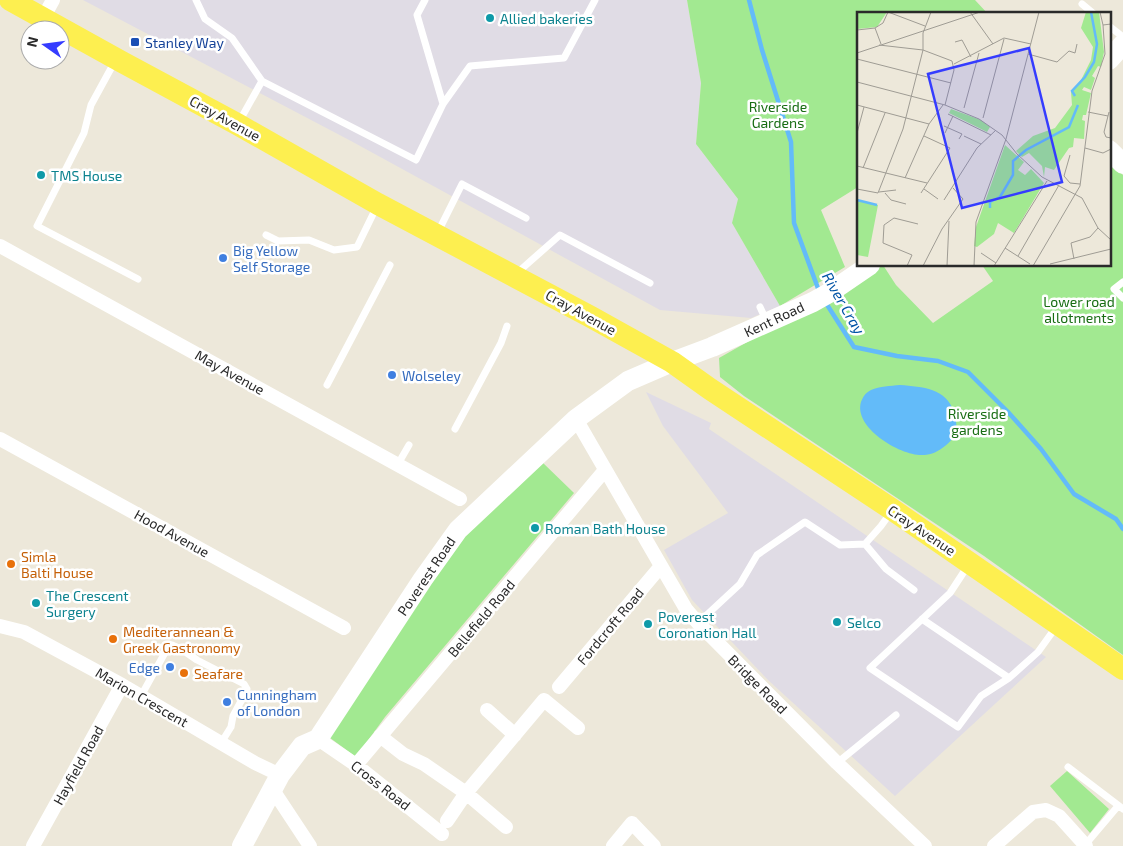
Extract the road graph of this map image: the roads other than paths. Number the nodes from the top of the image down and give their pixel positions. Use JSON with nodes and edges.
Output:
{"nodes":[{"id":1,"x":10,"y":0,"type":"edge"},
{"id":2,"x":196,"y":0,"type":"edge"},
{"id":3,"x":425,"y":0,"type":"edge"},
{"id":4,"x":595,"y":0,"type":"edge"},
{"id":5,"x":1082,"y":4,"type":"dead end"},
{"id":6,"x":48,"y":9,"type":"edge"},
{"id":7,"x":1092,"y":12,"type":"edge"},
{"id":8,"x":1110,"y":27,"type":"edge"},
{"id":9,"x":1123,"y":37,"type":"edge"},
{"id":10,"x":1123,"y":44,"type":"edge"},
{"id":11,"x":116,"y":59,"type":"junction"},
{"id":12,"x":1110,"y":59,"type":"edge"},
{"id":13,"x":262,"y":81,"type":"junction"},
{"id":14,"x":443,"y":104,"type":"junction"},
{"id":15,"x":237,"y":124,"type":"junction"},
{"id":16,"x":1110,"y":151,"type":"edge"},
{"id":17,"x":1123,"y":164,"type":"edge"},
{"id":18,"x":378,"y":204,"type":"junction"},
{"id":19,"x":526,"y":218,"type":"dead end"},
{"id":20,"x":266,"y":235,"type":"dead end"},
{"id":21,"x":437,"y":235,"type":"junction"},
{"id":22,"x":0,"y":246,"type":"edge"},
{"id":23,"x":390,"y":265,"type":"dead end"},
{"id":24,"x":868,"y":266,"type":"edge"},
{"id":25,"x":514,"y":276,"type":"junction"},
{"id":26,"x":138,"y":279,"type":"dead end"},
{"id":27,"x":1123,"y":282,"type":"edge"},
{"id":28,"x":650,"y":283,"type":"dead end"},
{"id":29,"x":1123,"y":298,"type":"edge"},
{"id":30,"x":507,"y":326,"type":"dead end"},
{"id":31,"x":672,"y":362,"type":"junction"},
{"id":32,"x":327,"y":386,"type":"dead end"},
{"id":33,"x":576,"y":420,"type":"junction"},
{"id":34,"x":455,"y":429,"type":"dead end"},
{"id":35,"x":0,"y":439,"type":"edge"},
{"id":36,"x":409,"y":445,"type":"dead end"},
{"id":37,"x":398,"y":464,"type":"junction"},
{"id":38,"x":605,"y":470,"type":"junction"},
{"id":39,"x":460,"y":499,"type":"dead end"},
{"id":40,"x":893,"y":510,"type":"junction"},
{"id":41,"x":865,"y":544,"type":"junction"},
{"id":42,"x":970,"y":563,"type":"junction"},
{"id":43,"x":661,"y":566,"type":"junction"},
{"id":44,"x":914,"y":590,"type":"dead end"},
{"id":45,"x":922,"y":619,"type":"junction"},
{"id":46,"x":698,"y":623,"type":"junction"},
{"id":47,"x":1058,"y":625,"type":"junction"},
{"id":48,"x":0,"y":626,"type":"edge"},
{"id":49,"x":344,"y":628,"type":"dead end"},
{"id":50,"x":1123,"y":669,"type":"edge"},
{"id":51,"x":1009,"y":678,"type":"junction"},
{"id":52,"x":122,"y":685,"type":"junction"},
{"id":53,"x":559,"y":687,"type":"dead end"},
{"id":54,"x":141,"y":696,"type":"junction"},
{"id":55,"x":488,"y":710,"type":"dead end"},
{"id":56,"x":896,"y":715,"type":"dead end"},
{"id":57,"x":578,"y":728,"type":"dead end"},
{"id":58,"x":515,"y":735,"type":"junction"},
{"id":59,"x":380,"y":736,"type":"junction"},
{"id":60,"x":318,"y":739,"type":"junction"},
{"id":61,"x":221,"y":743,"type":"junction"},
{"id":62,"x":837,"y":763,"type":"junction"},
{"id":63,"x":356,"y":765,"type":"junction"},
{"id":64,"x":1068,"y":767,"type":"dead end"},
{"id":65,"x":276,"y":782,"type":"junction"},
{"id":66,"x":466,"y":794,"type":"junction"},
{"id":67,"x":1121,"y":808,"type":"edge"},
{"id":68,"x":506,"y":827,"type":"dead end"},
{"id":69,"x":1086,"y":845,"type":"edge"},
{"id":70,"x":33,"y":846,"type":"edge"},
{"id":71,"x":242,"y":846,"type":"edge"},
{"id":72,"x":310,"y":846,"type":"edge"},
{"id":73,"x":613,"y":846,"type":"edge"},
{"id":74,"x":654,"y":846,"type":"edge"},
{"id":75,"x":925,"y":846,"type":"edge"},
{"id":76,"x":994,"y":846,"type":"edge"}],
"edges":[{"from":1,"to":6,"type":"main road","name":"Cray Avenue"},
{"from":2,"to":13,"type":"lane"},
{"from":3,"to":14,"type":"lane"},
{"from":4,"to":14,"type":"lane"},
{"from":5,"to":7,"type":"lane"},
{"from":6,"to":11,"type":"main road","name":"Cray Avenue"},
{"from":8,"to":9,"type":"lane"},
{"from":10,"to":12,"type":"street"},
{"from":11,"to":15,"type":"main road","name":"Cray Avenue"},
{"from":11,"to":26,"type":"lane"},
{"from":13,"to":14,"type":"lane"},
{"from":13,"to":15,"type":"lane"},
{"from":15,"to":18,"type":"main road","name":"Cray Avenue"},
{"from":16,"to":17,"type":"street"},
{"from":18,"to":20,"type":"lane"},
{"from":18,"to":21,"type":"main road","name":"Cray Avenue"},
{"from":19,"to":21,"type":"lane"},
{"from":21,"to":25,"type":"main road","name":"Cray Avenue"},
{"from":22,"to":37,"type":"street","name":"May Avenue"},
{"from":23,"to":32,"type":"lane"},
{"from":24,"to":31,"type":"street","name":"Kent Road"},
{"from":25,"to":28,"type":"lane"},
{"from":25,"to":31,"type":"main road","name":"Cray Avenue"},
{"from":27,"to":29,"type":"lane"},
{"from":30,"to":34,"type":"lane"},
{"from":31,"to":33,"type":"street","name":"Poverest Road"},
{"from":31,"to":40,"type":"main road","name":"Cray Avenue"},
{"from":33,"to":38,"type":"street","name":"Bridge Road"},
{"from":33,"to":60,"type":"street","name":"Poverest Road"},
{"from":35,"to":49,"type":"street","name":"Hood Avenue"},
{"from":36,"to":37,"type":"lane"},
{"from":37,"to":39,"type":"street","name":"May Avenue"},
{"from":38,"to":43,"type":"street","name":"Bridge Road"},
{"from":38,"to":59,"type":"street","name":"Bellefield Road"},
{"from":40,"to":41,"type":"lane"},
{"from":40,"to":42,"type":"main road","name":"Cray Avenue"},
{"from":41,"to":44,"type":"lane"},
{"from":41,"to":46,"type":"lane"},
{"from":42,"to":45,"type":"lane"},
{"from":42,"to":47,"type":"main road","name":"Cray Avenue"},
{"from":43,"to":46,"type":"street","name":"Bridge Road"},
{"from":43,"to":53,"type":"street","name":"Fordcroft Road"},
{"from":45,"to":51,"type":"lane"},
{"from":45,"to":51,"type":"lane"},
{"from":46,"to":62,"type":"street","name":"Bridge Road"},
{"from":47,"to":50,"type":"main road","name":"Cray Avenue"},
{"from":47,"to":51,"type":"lane"},
{"from":48,"to":52,"type":"street","name":"Marion Crescent"},
{"from":52,"to":54,"type":"street","name":"Marion Crescent"},
{"from":52,"to":70,"type":"street","name":"Hayfield Road"},
{"from":54,"to":61,"type":"street","name":"Marion Crescent"},
{"from":54,"to":61,"type":"lane"},
{"from":55,"to":58,"type":"street"},
{"from":56,"to":62,"type":"lane"},
{"from":57,"to":58,"type":"street"},
{"from":58,"to":66,"type":"street"},
{"from":59,"to":63,"type":"street","name":"Bellefield Road"},
{"from":59,"to":66,"type":"street"},
{"from":60,"to":63,"type":"street","name":"Cross Road"},
{"from":60,"to":65,"type":"street","name":"Poverest Road"},
{"from":61,"to":65,"type":"street","name":"Marion Crescent"},
{"from":62,"to":75,"type":"street","name":"Bridge Road"},
{"from":63,"to":66,"type":"street","name":"Cross Road"},
{"from":64,"to":67,"type":"lane"},
{"from":65,"to":71,"type":"street","name":"Poverest Road"},
{"from":65,"to":72,"type":"street"},
{"from":66,"to":68,"type":"street"},
{"from":67,"to":69,"type":"lane"},
{"from":69,"to":76,"type":"street"},
{"from":73,"to":74,"type":"street"}]}
